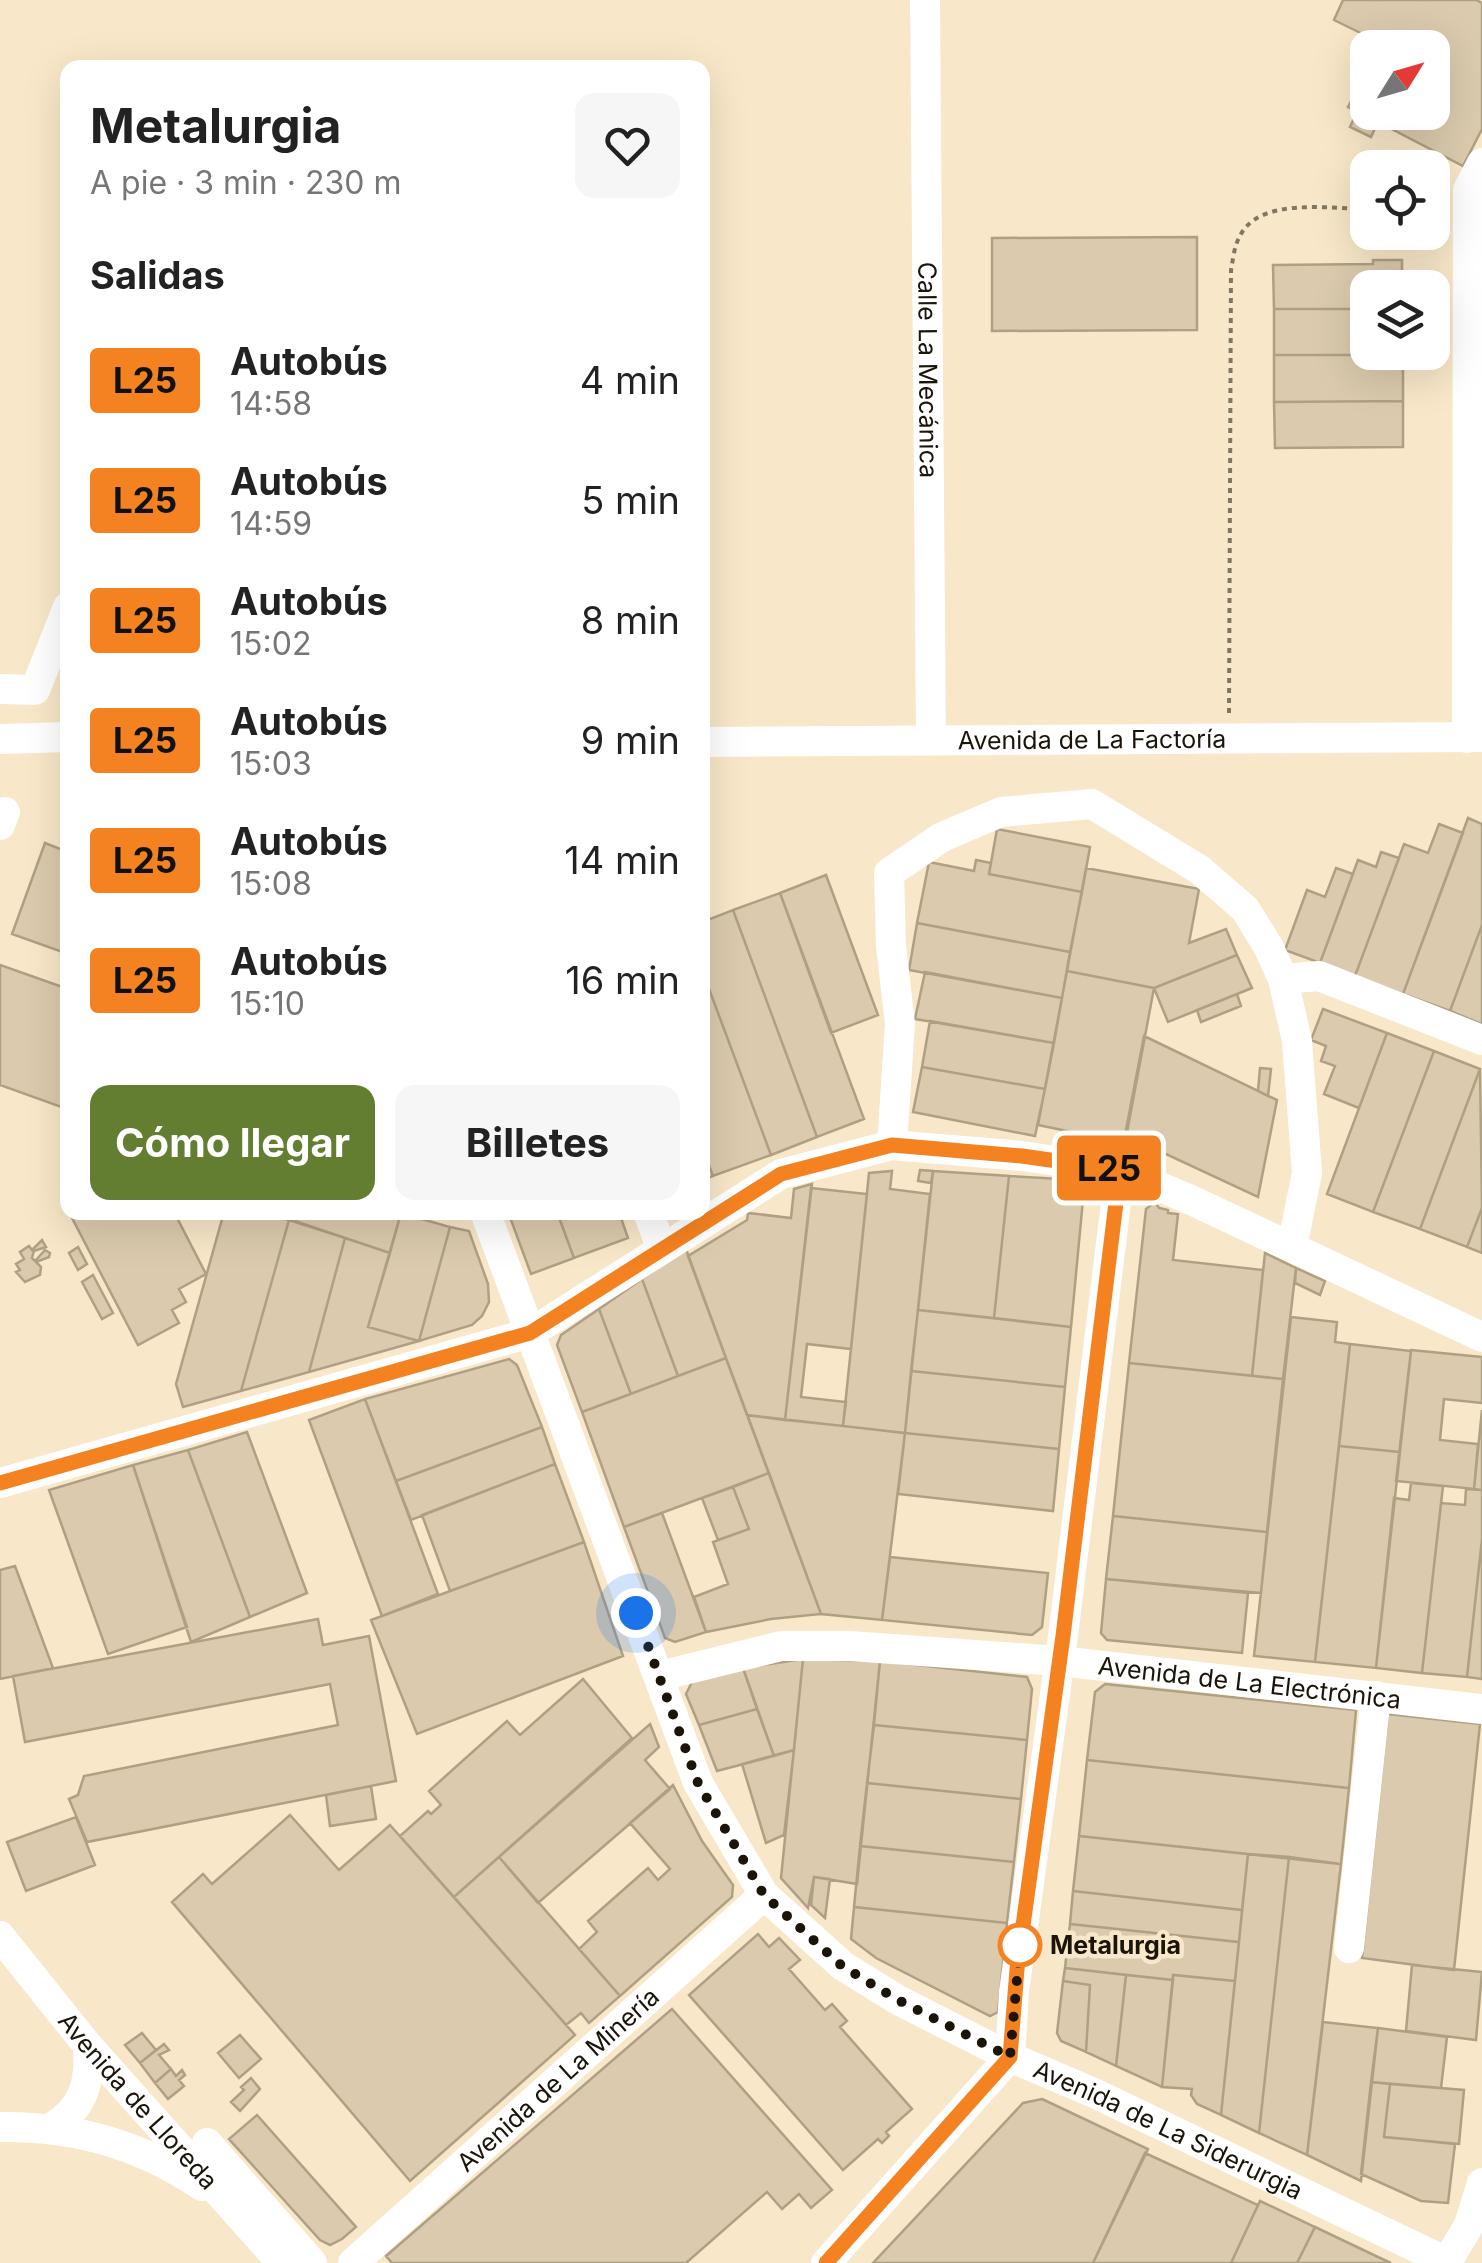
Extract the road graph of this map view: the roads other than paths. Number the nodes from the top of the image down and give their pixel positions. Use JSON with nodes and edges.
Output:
{"nodes":[{"id":1,"x":925,"y":0,"type":"edge"},
{"id":2,"x":1482,"y":163,"type":"edge"},
{"id":3,"x":60,"y":628,"type":"edge"},
{"id":4,"x":0,"y":689,"type":"edge"},
{"id":5,"x":60,"y":737,"type":"edge"},
{"id":6,"x":1475,"y":738,"type":"edge"},
{"id":7,"x":0,"y":739,"type":"edge"},
{"id":8,"x":932,"y":740,"type":"junction"},
{"id":9,"x":710,"y":742,"type":"edge"},
{"id":10,"x":1283,"y":979,"type":"junction"},
{"id":11,"x":1482,"y":1040,"type":"edge"},
{"id":12,"x":892,"y":1145,"type":"junction"},
{"id":13,"x":1120,"y":1170,"type":"junction"},
{"id":14,"x":710,"y":1217,"type":"edge"},
{"id":15,"x":488,"y":1220,"type":"edge"},
{"id":16,"x":651,"y":1220,"type":"edge"},
{"id":17,"x":705,"y":1220,"type":"edge"},
{"id":18,"x":661,"y":1247,"type":"junction"},
{"id":19,"x":1292,"y":1247,"type":"junction"},
{"id":20,"x":530,"y":1333,"type":"junction"},
{"id":21,"x":1482,"y":1337,"type":"edge"},
{"id":22,"x":0,"y":1483,"type":"edge"},
{"id":23,"x":1060,"y":1661,"type":"junction"},
{"id":24,"x":660,"y":1676,"type":"junction"},
{"id":25,"x":1376,"y":1696,"type":"junction"},
{"id":26,"x":1482,"y":1709,"type":"edge"},
{"id":27,"x":764,"y":1895,"type":"junction"},
{"id":28,"x":0,"y":1936,"type":"edge"},
{"id":29,"x":1349,"y":1948,"type":"dead end"},
{"id":30,"x":88,"y":2046,"type":"junction"},
{"id":31,"x":1010,"y":2057,"type":"junction"},
{"id":32,"x":0,"y":2128,"type":"edge"},
{"id":33,"x":50,"y":2128,"type":"junction"},
{"id":34,"x":208,"y":2143,"type":"dead end"},
{"id":35,"x":1482,"y":2183,"type":"edge"},
{"id":36,"x":237,"y":2211,"type":"junction"},
{"id":37,"x":1448,"y":2262,"type":"edge"},
{"id":38,"x":282,"y":2263,"type":"edge"},
{"id":39,"x":312,"y":2263,"type":"edge"},
{"id":40,"x":353,"y":2263,"type":"edge"},
{"id":41,"x":826,"y":2263,"type":"edge"}],
"edges":[{"from":1,"to":8,"type":"street","name":"Calle La Mecánica"},
{"from":2,"to":6,"type":"street"},
{"from":3,"to":4,"type":"street"},
{"from":5,"to":7,"type":"street"},
{"from":6,"to":8,"type":"street","name":"Avenida de La Factoría"},
{"from":8,"to":9,"type":"street","name":"Avenida de La Factoría"},
{"from":10,"to":11,"type":"street"},
{"from":10,"to":12,"type":"street"},
{"from":10,"to":19,"type":"street"},
{"from":12,"to":13,"type":"street"},
{"from":12,"to":14,"type":"street"},
{"from":13,"to":19,"type":"street"},
{"from":13,"to":23,"type":"street"},
{"from":15,"to":20,"type":"street","name":"Avenida de La Siderurgia"},
{"from":16,"to":18,"type":"street"},
{"from":17,"to":18,"type":"street"},
{"from":18,"to":20,"type":"street"},
{"from":19,"to":21,"type":"street"},
{"from":20,"to":22,"type":"street"},
{"from":20,"to":24,"type":"street","name":"Avenida de La Siderurgia"},
{"from":23,"to":24,"type":"street","name":"Avenida de La Electrónica"},
{"from":23,"to":25,"type":"street","name":"Avenida de La Electrónica"},
{"from":23,"to":31,"type":"street"},
{"from":24,"to":27,"type":"street","name":"Avenida de La Siderurgia"},
{"from":25,"to":26,"type":"street","name":"Avenida de La Electrónica"},
{"from":25,"to":29,"type":"street"},
{"from":27,"to":31,"type":"street","name":"Avenida de La Siderurgia"},
{"from":27,"to":40,"type":"street","name":"Avenida de La Minería"},
{"from":28,"to":30,"type":"street","name":"Avenida de Lloreda"},
{"from":30,"to":33,"type":"street"},
{"from":30,"to":36,"type":"street","name":"Avenida de Lloreda"},
{"from":31,"to":37,"type":"street","name":"Avenida de La Siderurgia"},
{"from":31,"to":41,"type":"street"},
{"from":32,"to":33,"type":"street"},
{"from":33,"to":36,"type":"street"},
{"from":34,"to":39,"type":"street","name":"Avenida de Lloreda"},
{"from":35,"to":37,"type":"street"},
{"from":36,"to":38,"type":"street","name":"Avenida de Lloreda"}]}
